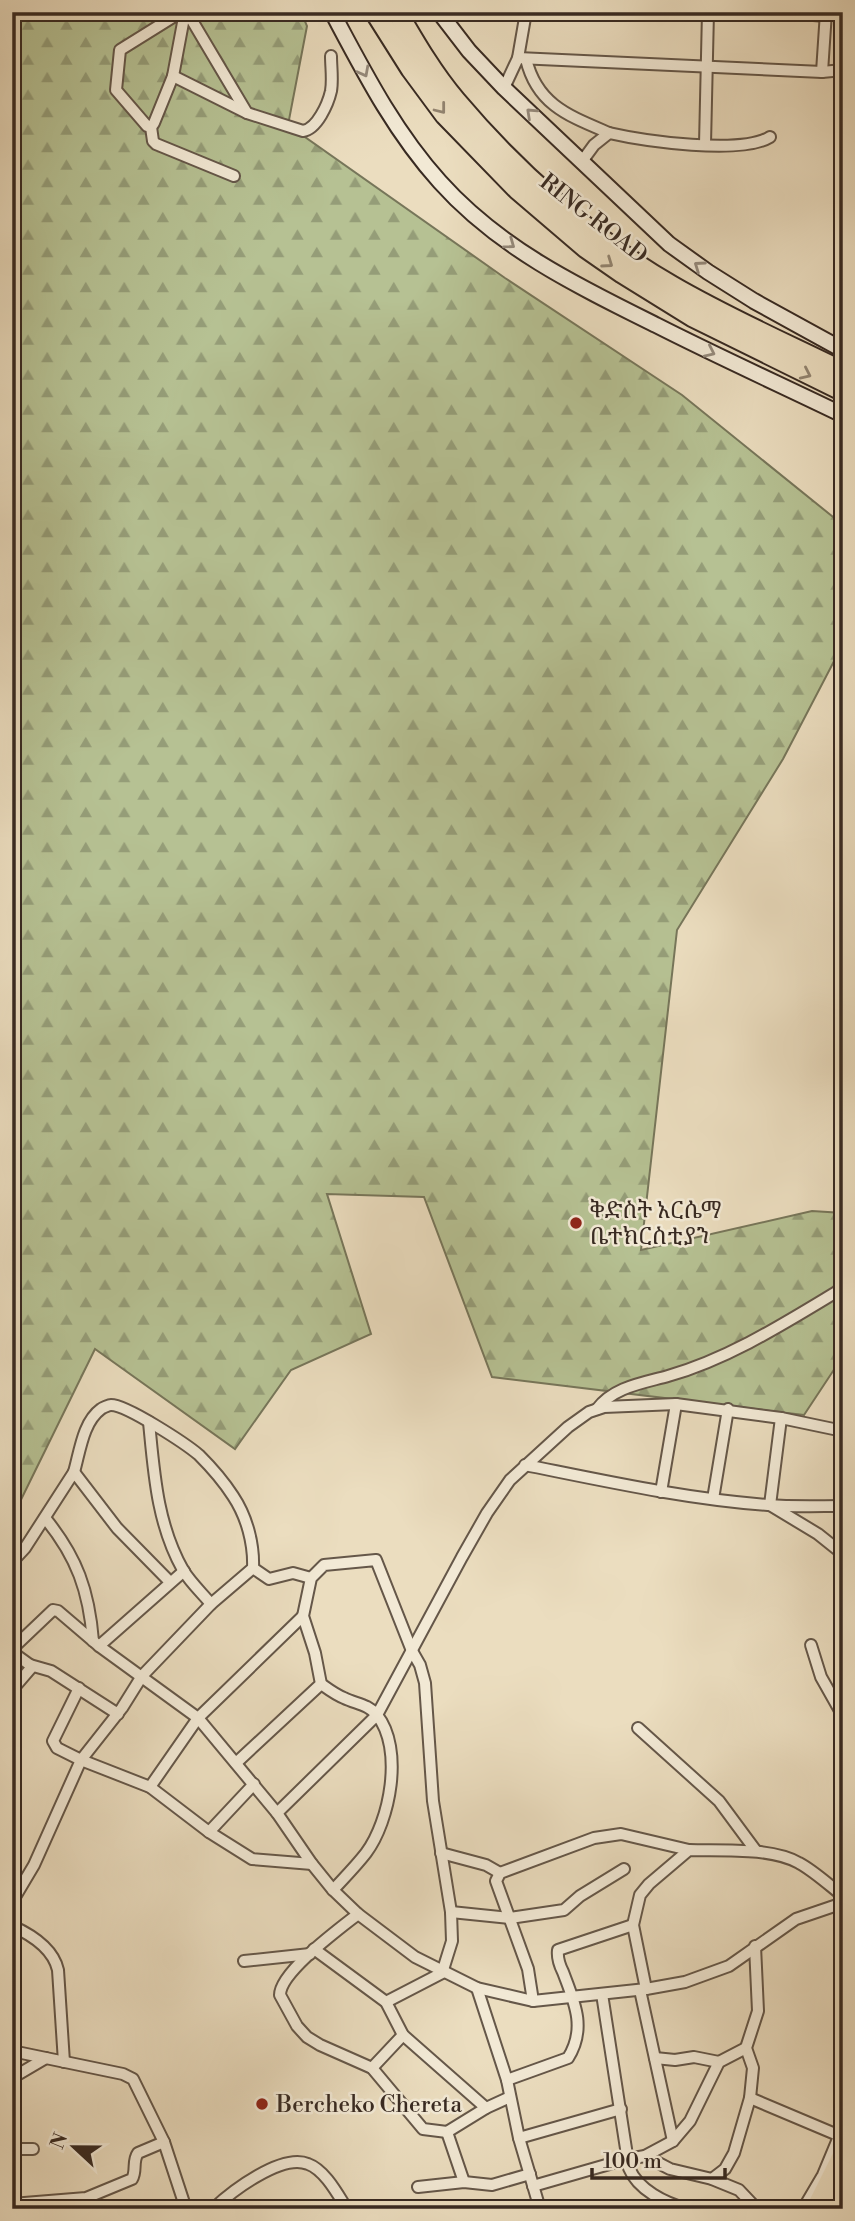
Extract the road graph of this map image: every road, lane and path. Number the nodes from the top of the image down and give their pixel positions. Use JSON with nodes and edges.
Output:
{"nodes":[{"id":1,"x":185,"y":12,"type":"edge"},
{"id":2,"x":331,"y":12,"type":"edge"},
{"id":3,"x":376,"y":12,"type":"edge"},
{"id":4,"x":397,"y":12,"type":"edge"},
{"id":5,"x":439,"y":12,"type":"edge"},
{"id":6,"x":526,"y":12,"type":"edge"},
{"id":7,"x":708,"y":12,"type":"edge"},
{"id":8,"x":775,"y":12,"type":"edge"},
{"id":9,"x":826,"y":14,"type":"edge"},
{"id":10,"x":331,"y":56,"type":"dead end"},
{"id":11,"x":522,"y":59,"type":"junction"},
{"id":12,"x":706,"y":65,"type":"junction"},
{"id":13,"x":843,"y":70,"type":"edge"},
{"id":14,"x":822,"y":72,"type":"junction"},
{"id":15,"x":173,"y":76,"type":"junction"},
{"id":16,"x":505,"y":88,"type":"junction"},
{"id":17,"x":247,"y":113,"type":"junction"},
{"id":18,"x":150,"y":127,"type":"junction"},
{"id":19,"x":609,"y":133,"type":"junction"},
{"id":20,"x":770,"y":137,"type":"dead end"},
{"id":21,"x":705,"y":144,"type":"junction"},
{"id":22,"x":583,"y":160,"type":"junction"},
{"id":23,"x":234,"y":176,"type":"dead end"},
{"id":24,"x":843,"y":350,"type":"edge"},
{"id":25,"x":843,"y":372,"type":"edge"},
{"id":26,"x":843,"y":391,"type":"edge"},
{"id":27,"x":843,"y":415,"type":"edge"},
{"id":28,"x":843,"y":1288,"type":"edge"},
{"id":29,"x":676,"y":1404,"type":"junction"},
{"id":30,"x":597,"y":1409,"type":"junction"},
{"id":31,"x":728,"y":1409,"type":"junction"},
{"id":32,"x":781,"y":1418,"type":"junction"},
{"id":33,"x":149,"y":1422,"type":"junction"},
{"id":34,"x":843,"y":1431,"type":"edge"},
{"id":35,"x":525,"y":1465,"type":"junction"},
{"id":36,"x":74,"y":1472,"type":"junction"},
{"id":37,"x":661,"y":1492,"type":"junction"},
{"id":38,"x":713,"y":1499,"type":"junction"},
{"id":39,"x":770,"y":1505,"type":"junction"},
{"id":40,"x":843,"y":1506,"type":"edge"},
{"id":41,"x":45,"y":1518,"type":"junction"},
{"id":42,"x":843,"y":1554,"type":"edge"},
{"id":43,"x":12,"y":1562,"type":"edge"},
{"id":44,"x":253,"y":1568,"type":"junction"},
{"id":45,"x":184,"y":1571,"type":"junction"},
{"id":46,"x":311,"y":1578,"type":"junction"},
{"id":47,"x":170,"y":1581,"type":"junction"},
{"id":48,"x":211,"y":1604,"type":"junction"},
{"id":49,"x":303,"y":1616,"type":"junction"},
{"id":50,"x":96,"y":1643,"type":"junction"},
{"id":51,"x":811,"y":1645,"type":"dead end"},
{"id":52,"x":12,"y":1650,"type":"edge"},
{"id":53,"x":412,"y":1651,"type":"junction"},
{"id":54,"x":30,"y":1665,"type":"junction"},
{"id":55,"x":142,"y":1676,"type":"junction"},
{"id":56,"x":321,"y":1684,"type":"junction"},
{"id":57,"x":79,"y":1688,"type":"junction"},
{"id":58,"x":12,"y":1690,"type":"edge"},
{"id":59,"x":118,"y":1714,"type":"junction"},
{"id":60,"x":377,"y":1715,"type":"junction"},
{"id":61,"x":843,"y":1716,"type":"edge"},
{"id":62,"x":198,"y":1718,"type":"junction"},
{"id":63,"x":638,"y":1728,"type":"dead end"},
{"id":64,"x":81,"y":1760,"type":"junction"},
{"id":65,"x":236,"y":1763,"type":"junction"},
{"id":66,"x":254,"y":1784,"type":"junction"},
{"id":67,"x":150,"y":1787,"type":"junction"},
{"id":68,"x":277,"y":1813,"type":"junction"},
{"id":69,"x":209,"y":1832,"type":"junction"},
{"id":70,"x":689,"y":1850,"type":"junction"},
{"id":71,"x":756,"y":1851,"type":"junction"},
{"id":72,"x":441,"y":1853,"type":"junction"},
{"id":73,"x":312,"y":1864,"type":"junction"},
{"id":74,"x":624,"y":1869,"type":"dead end"},
{"id":75,"x":500,"y":1873,"type":"junction"},
{"id":76,"x":333,"y":1889,"type":"junction"},
{"id":77,"x":843,"y":1896,"type":"edge"},
{"id":78,"x":12,"y":1902,"type":"edge"},
{"id":79,"x":843,"y":1903,"type":"edge"},
{"id":80,"x":451,"y":1912,"type":"junction"},
{"id":81,"x":358,"y":1914,"type":"junction"},
{"id":82,"x":510,"y":1918,"type":"junction"},
{"id":83,"x":633,"y":1925,"type":"junction"},
{"id":84,"x":12,"y":1926,"type":"edge"},
{"id":85,"x":755,"y":1946,"type":"junction"},
{"id":86,"x":312,"y":1951,"type":"junction"},
{"id":87,"x":244,"y":1961,"type":"dead end"},
{"id":88,"x":442,"y":1973,"type":"junction"},
{"id":89,"x":477,"y":1988,"type":"junction"},
{"id":90,"x":643,"y":1989,"type":"junction"},
{"id":91,"x":602,"y":1994,"type":"junction"},
{"id":92,"x":572,"y":1997,"type":"junction"},
{"id":93,"x":533,"y":2001,"type":"junction"},
{"id":94,"x":386,"y":2003,"type":"junction"},
{"id":95,"x":403,"y":2035,"type":"junction"},
{"id":96,"x":746,"y":2048,"type":"junction"},
{"id":97,"x":12,"y":2051,"type":"edge"},
{"id":98,"x":46,"y":2058,"type":"junction"},
{"id":99,"x":655,"y":2058,"type":"junction"},
{"id":100,"x":64,"y":2062,"type":"junction"},
{"id":101,"x":719,"y":2062,"type":"junction"},
{"id":102,"x":372,"y":2068,"type":"junction"},
{"id":103,"x":12,"y":2078,"type":"edge"},
{"id":104,"x":507,"y":2080,"type":"junction"},
{"id":105,"x":510,"y":2097,"type":"junction"},
{"id":106,"x":750,"y":2098,"type":"junction"},
{"id":107,"x":486,"y":2108,"type":"junction"},
{"id":108,"x":621,"y":2109,"type":"junction"},
{"id":109,"x":447,"y":2132,"type":"junction"},
{"id":110,"x":519,"y":2138,"type":"junction"},
{"id":111,"x":842,"y":2138,"type":"edge"},
{"id":112,"x":673,"y":2141,"type":"junction"},
{"id":113,"x":164,"y":2142,"type":"junction"},
{"id":114,"x":12,"y":2149,"type":"edge"},
{"id":115,"x":33,"y":2149,"type":"dead end"},
{"id":116,"x":645,"y":2156,"type":"junction"},
{"id":117,"x":628,"y":2159,"type":"junction"},
{"id":118,"x":530,"y":2174,"type":"junction"},
{"id":119,"x":712,"y":2179,"type":"junction"},
{"id":120,"x":843,"y":2181,"type":"edge"},
{"id":121,"x":464,"y":2182,"type":"junction"},
{"id":122,"x":533,"y":2186,"type":"junction"},
{"id":123,"x":418,"y":2187,"type":"dead end"},
{"id":124,"x":12,"y":2204,"type":"edge"},
{"id":125,"x":87,"y":2204,"type":"edge"},
{"id":126,"x":823,"y":2204,"type":"edge"},
{"id":127,"x":186,"y":2209,"type":"edge"},
{"id":128,"x":213,"y":2209,"type":"edge"},
{"id":129,"x":347,"y":2209,"type":"edge"},
{"id":130,"x":540,"y":2209,"type":"edge"},
{"id":131,"x":687,"y":2209,"type":"edge"},
{"id":132,"x":757,"y":2209,"type":"edge"},
{"id":133,"x":803,"y":2209,"type":"edge"}],
"edges":[{"from":1,"to":15,"type":"street"},
{"from":1,"to":17,"type":"street"},
{"from":1,"to":18,"type":"street"},
{"from":2,"to":27,"type":"main road","one_way":true},
{"from":3,"to":26,"type":"highway","name":"RING ROAD","one_way":true},
{"from":4,"to":25,"type":"highway","name":"RING ROAD"},
{"from":5,"to":16,"type":"main road"},
{"from":6,"to":11,"type":"street"},
{"from":7,"to":12,"type":"street"},
{"from":8,"to":9,"type":"street"},
{"from":9,"to":14,"type":"street"},
{"from":10,"to":17,"type":"street"},
{"from":11,"to":12,"type":"street"},
{"from":11,"to":16,"type":"street"},
{"from":11,"to":19,"type":"street"},
{"from":12,"to":14,"type":"street"},
{"from":12,"to":21,"type":"street"},
{"from":13,"to":14,"type":"street"},
{"from":15,"to":17,"type":"street"},
{"from":15,"to":18,"type":"street"},
{"from":22,"to":16,"type":"main road","one_way":true},
{"from":18,"to":23,"type":"street"},
{"from":19,"to":21,"type":"street"},
{"from":19,"to":22,"type":"street"},
{"from":20,"to":21,"type":"street"},
{"from":24,"to":22,"type":"main road","one_way":true},
{"from":28,"to":30,"type":"street"},
{"from":29,"to":30,"type":"street"},
{"from":29,"to":31,"type":"street"},
{"from":29,"to":37,"type":"street"},
{"from":30,"to":35,"type":"street"},
{"from":31,"to":32,"type":"street"},
{"from":31,"to":38,"type":"street"},
{"from":32,"to":34,"type":"street"},
{"from":32,"to":39,"type":"street"},
{"from":33,"to":36,"type":"street"},
{"from":33,"to":44,"type":"street"},
{"from":33,"to":45,"type":"street"},
{"from":35,"to":37,"type":"street"},
{"from":35,"to":53,"type":"street"},
{"from":36,"to":41,"type":"street"},
{"from":36,"to":47,"type":"street"},
{"from":37,"to":38,"type":"street"},
{"from":38,"to":39,"type":"street"},
{"from":39,"to":40,"type":"street"},
{"from":39,"to":42,"type":"street"},
{"from":41,"to":43,"type":"street"},
{"from":41,"to":50,"type":"street"},
{"from":44,"to":46,"type":"street"},
{"from":44,"to":48,"type":"street"},
{"from":45,"to":47,"type":"street"},
{"from":45,"to":48,"type":"street"},
{"from":46,"to":49,"type":"street"},
{"from":46,"to":53,"type":"street"},
{"from":47,"to":50,"type":"street"},
{"from":48,"to":55,"type":"street"},
{"from":49,"to":56,"type":"street"},
{"from":49,"to":62,"type":"street"},
{"from":50,"to":52,"type":"street"},
{"from":50,"to":55,"type":"street"},
{"from":51,"to":61,"type":"street"},
{"from":52,"to":54,"type":"street"},
{"from":53,"to":60,"type":"street"},
{"from":53,"to":72,"type":"street"},
{"from":54,"to":57,"type":"street"},
{"from":54,"to":58,"type":"street"},
{"from":55,"to":59,"type":"street"},
{"from":55,"to":62,"type":"street"},
{"from":56,"to":60,"type":"street"},
{"from":56,"to":65,"type":"street"},
{"from":57,"to":59,"type":"street"},
{"from":57,"to":64,"type":"street"},
{"from":59,"to":64,"type":"street"},
{"from":60,"to":68,"type":"street"},
{"from":60,"to":76,"type":"street"},
{"from":62,"to":65,"type":"street"},
{"from":62,"to":67,"type":"street"},
{"from":63,"to":71,"type":"street"},
{"from":64,"to":67,"type":"street"},
{"from":64,"to":78,"type":"street"},
{"from":65,"to":66,"type":"street"},
{"from":66,"to":68,"type":"street"},
{"from":66,"to":69,"type":"street"},
{"from":67,"to":69,"type":"street"},
{"from":68,"to":73,"type":"street"},
{"from":69,"to":73,"type":"street"},
{"from":70,"to":71,"type":"street"},
{"from":70,"to":75,"type":"street"},
{"from":70,"to":83,"type":"street"},
{"from":71,"to":77,"type":"street"},
{"from":72,"to":75,"type":"street"},
{"from":72,"to":80,"type":"street"},
{"from":73,"to":76,"type":"street"},
{"from":74,"to":82,"type":"street"},
{"from":75,"to":82,"type":"street"},
{"from":76,"to":81,"type":"street"},
{"from":79,"to":85,"type":"street"},
{"from":80,"to":82,"type":"street"},
{"from":80,"to":88,"type":"street"},
{"from":81,"to":86,"type":"street"},
{"from":81,"to":88,"type":"street"},
{"from":82,"to":93,"type":"street"},
{"from":83,"to":90,"type":"street"},
{"from":83,"to":92,"type":"street"},
{"from":84,"to":100,"type":"street"},
{"from":85,"to":90,"type":"street"},
{"from":85,"to":96,"type":"street"},
{"from":86,"to":87,"type":"street"},
{"from":86,"to":94,"type":"street"},
{"from":86,"to":102,"type":"street"},
{"from":88,"to":89,"type":"street"},
{"from":88,"to":94,"type":"street"},
{"from":89,"to":93,"type":"street"},
{"from":89,"to":104,"type":"street"},
{"from":90,"to":91,"type":"street"},
{"from":90,"to":99,"type":"street"},
{"from":91,"to":92,"type":"street"},
{"from":91,"to":108,"type":"street"},
{"from":92,"to":93,"type":"street"},
{"from":92,"to":104,"type":"street"},
{"from":94,"to":95,"type":"street"},
{"from":95,"to":102,"type":"street"},
{"from":95,"to":107,"type":"street"},
{"from":96,"to":101,"type":"street"},
{"from":96,"to":106,"type":"street"},
{"from":97,"to":98,"type":"street"},
{"from":98,"to":100,"type":"street"},
{"from":98,"to":103,"type":"street"},
{"from":99,"to":101,"type":"street"},
{"from":99,"to":112,"type":"street"},
{"from":100,"to":113,"type":"street"},
{"from":101,"to":112,"type":"street"},
{"from":102,"to":109,"type":"street"},
{"from":104,"to":105,"type":"street"},
{"from":105,"to":107,"type":"street"},
{"from":105,"to":110,"type":"street"},
{"from":106,"to":111,"type":"street"},
{"from":106,"to":119,"type":"street"},
{"from":107,"to":109,"type":"street"},
{"from":108,"to":110,"type":"street"},
{"from":108,"to":117,"type":"street"},
{"from":109,"to":121,"type":"street"},
{"from":110,"to":118,"type":"street"},
{"from":111,"to":126,"type":"main road"},
{"from":111,"to":133,"type":"street"},
{"from":112,"to":116,"type":"street"},
{"from":113,"to":125,"type":"street"},
{"from":113,"to":127,"type":"street"},
{"from":114,"to":115,"type":"street"},
{"from":116,"to":117,"type":"street"},
{"from":116,"to":119,"type":"street"},
{"from":117,"to":122,"type":"street"},
{"from":117,"to":131,"type":"street"},
{"from":118,"to":121,"type":"street"},
{"from":118,"to":122,"type":"street"},
{"from":119,"to":132,"type":"street"},
{"from":120,"to":126,"type":"main road"},
{"from":121,"to":123,"type":"street"},
{"from":122,"to":130,"type":"street"},
{"from":124,"to":125,"type":"street"},
{"from":128,"to":129,"type":"street"}]}
